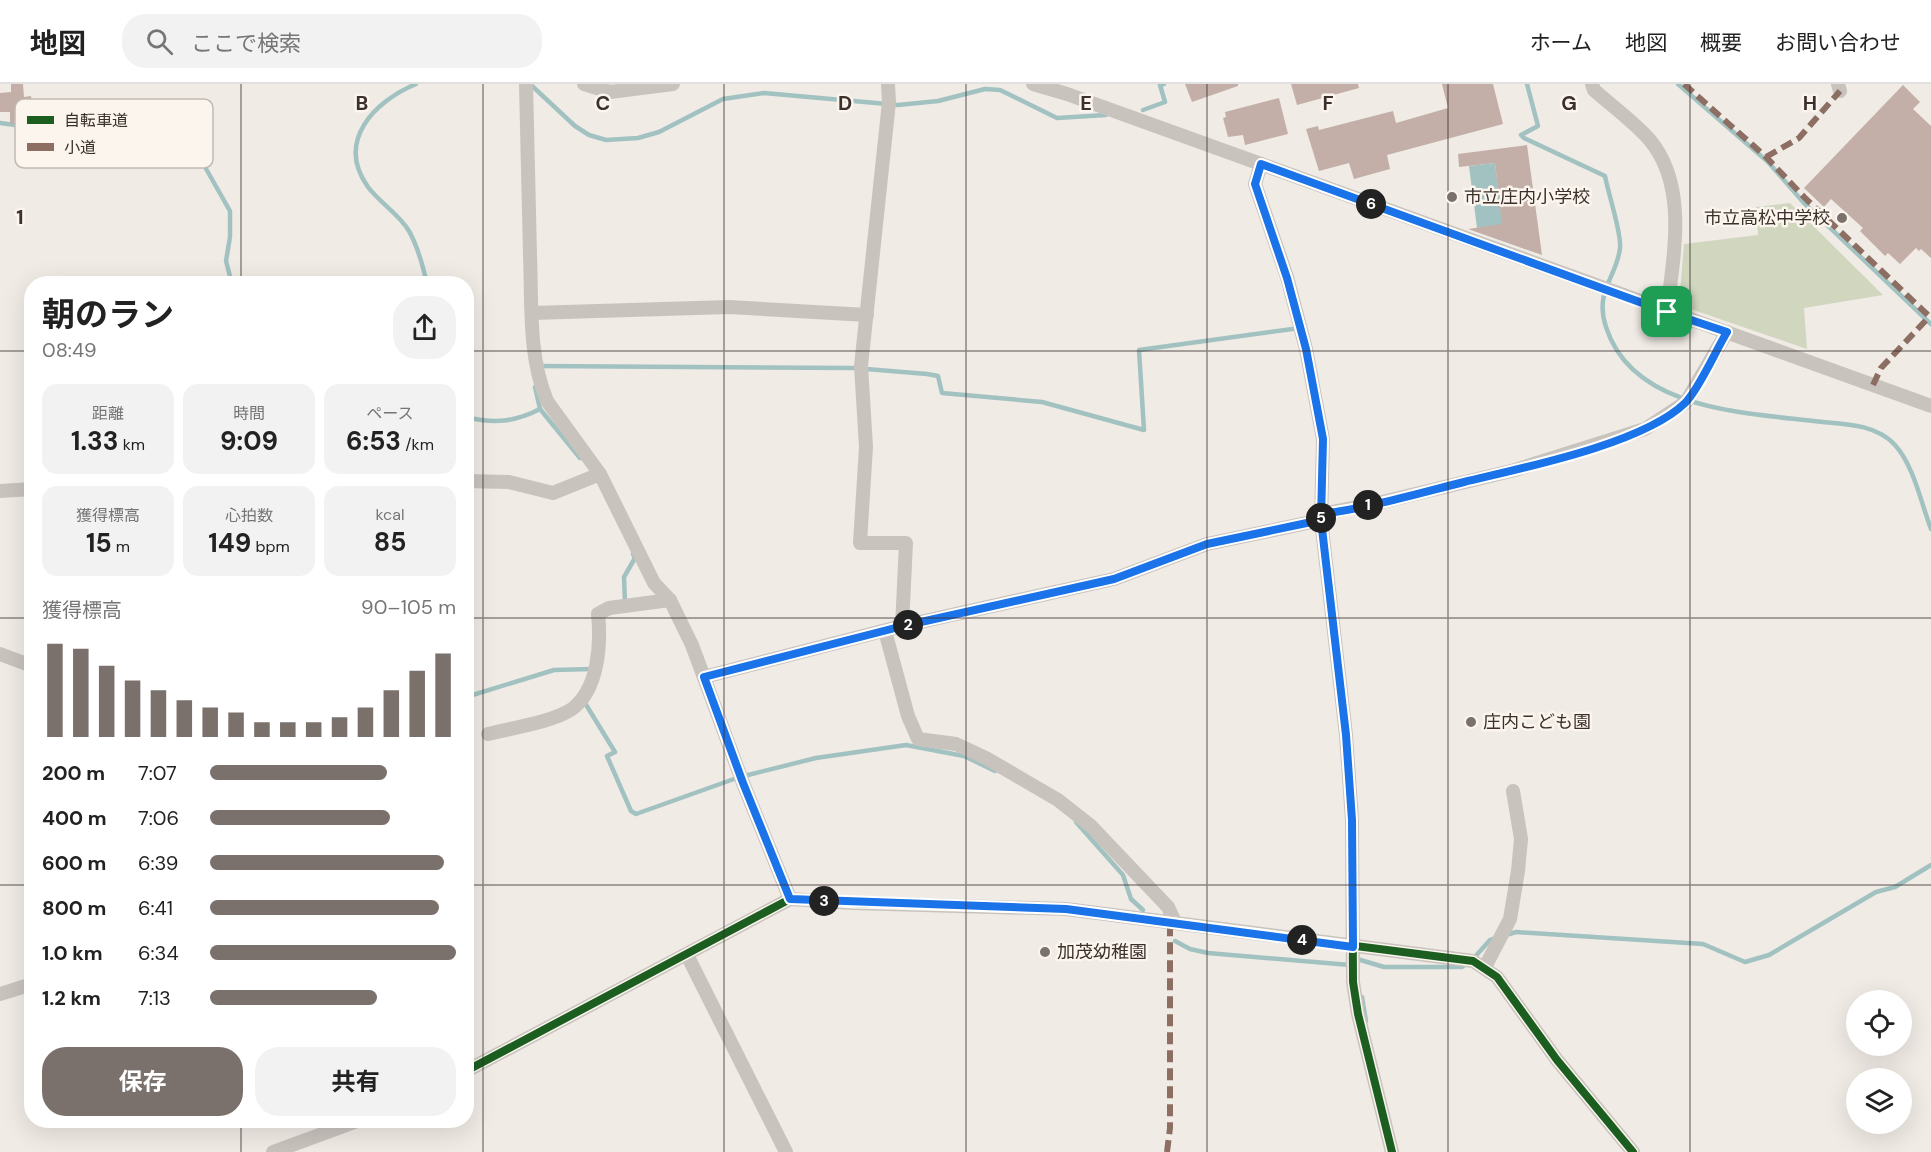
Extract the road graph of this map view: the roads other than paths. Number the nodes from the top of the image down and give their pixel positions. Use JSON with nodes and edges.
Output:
{"nodes":[{"id":1,"x":526,"y":84,"type":"edge"},
{"id":2,"x":584,"y":84,"type":"edge"},
{"id":3,"x":673,"y":84,"type":"edge"},
{"id":4,"x":888,"y":84,"type":"edge"},
{"id":5,"x":1033,"y":84,"type":"edge"},
{"id":6,"x":1592,"y":84,"type":"edge"},
{"id":7,"x":1261,"y":164,"type":"junction"},
{"id":8,"x":1667,"y":312,"type":"junction"},
{"id":9,"x":532,"y":313,"type":"junction"},
{"id":10,"x":867,"y":315,"type":"junction"},
{"id":11,"x":1727,"y":332,"type":"junction"},
{"id":12,"x":1931,"y":406,"type":"edge"},
{"id":13,"x":596,"y":475,"type":"junction"},
{"id":14,"x":474,"y":481,"type":"edge"},
{"id":15,"x":24,"y":490,"type":"edge"},
{"id":16,"x":0,"y":491,"type":"edge"},
{"id":17,"x":1324,"y":515,"type":"junction"},
{"id":18,"x":670,"y":600,"type":"junction"},
{"id":19,"x":903,"y":626,"type":"junction"},
{"id":20,"x":885,"y":631,"type":"junction"},
{"id":21,"x":0,"y":654,"type":"edge"},
{"id":22,"x":24,"y":663,"type":"edge"},
{"id":23,"x":704,"y":677,"type":"junction"},
{"id":24,"x":488,"y":734,"type":"dead end"},
{"id":25,"x":1513,"y":791,"type":"dead end"},
{"id":26,"x":790,"y":899,"type":"junction"},
{"id":27,"x":1175,"y":922,"type":"junction"},
{"id":28,"x":1353,"y":947,"type":"junction"},
{"id":29,"x":687,"y":955,"type":"junction"},
{"id":30,"x":1475,"y":962,"type":"junction"},
{"id":31,"x":24,"y":986,"type":"edge"},
{"id":32,"x":0,"y":994,"type":"edge"},
{"id":33,"x":474,"y":1067,"type":"edge"},
{"id":34,"x":338,"y":1128,"type":"edge"},
{"id":35,"x":273,"y":1152,"type":"edge"},
{"id":36,"x":786,"y":1152,"type":"edge"},
{"id":37,"x":1392,"y":1152,"type":"edge"},
{"id":38,"x":1633,"y":1152,"type":"edge"}],
"edges":[{"from":1,"to":9,"type":"street"},
{"from":2,"to":3,"type":"street"},
{"from":4,"to":10,"type":"street"},
{"from":5,"to":7,"type":"street"},
{"from":6,"to":8,"type":"street"},
{"from":7,"to":8,"type":"street"},
{"from":7,"to":17,"type":"street"},
{"from":8,"to":11,"type":"street"},
{"from":9,"to":10,"type":"street"},
{"from":9,"to":13,"type":"street"},
{"from":10,"to":19,"type":"street"},
{"from":11,"to":12,"type":"street"},
{"from":11,"to":17,"type":"street"},
{"from":13,"to":14,"type":"street"},
{"from":13,"to":18,"type":"street"},
{"from":15,"to":16,"type":"street"},
{"from":17,"to":19,"type":"street"},
{"from":17,"to":28,"type":"street"},
{"from":18,"to":23,"type":"street"},
{"from":18,"to":24,"type":"street"},
{"from":19,"to":20,"type":"street"},
{"from":20,"to":23,"type":"street"},
{"from":20,"to":27,"type":"street"},
{"from":21,"to":22,"type":"street"},
{"from":23,"to":26,"type":"street"},
{"from":25,"to":30,"type":"street"},
{"from":26,"to":27,"type":"street"},
{"from":26,"to":29,"type":"street"},
{"from":27,"to":28,"type":"street"},
{"from":28,"to":30,"type":"street"},
{"from":28,"to":37,"type":"street"},
{"from":29,"to":33,"type":"street"},
{"from":29,"to":36,"type":"street"},
{"from":30,"to":38,"type":"street"},
{"from":31,"to":32,"type":"street"},
{"from":34,"to":35,"type":"street"}]}
